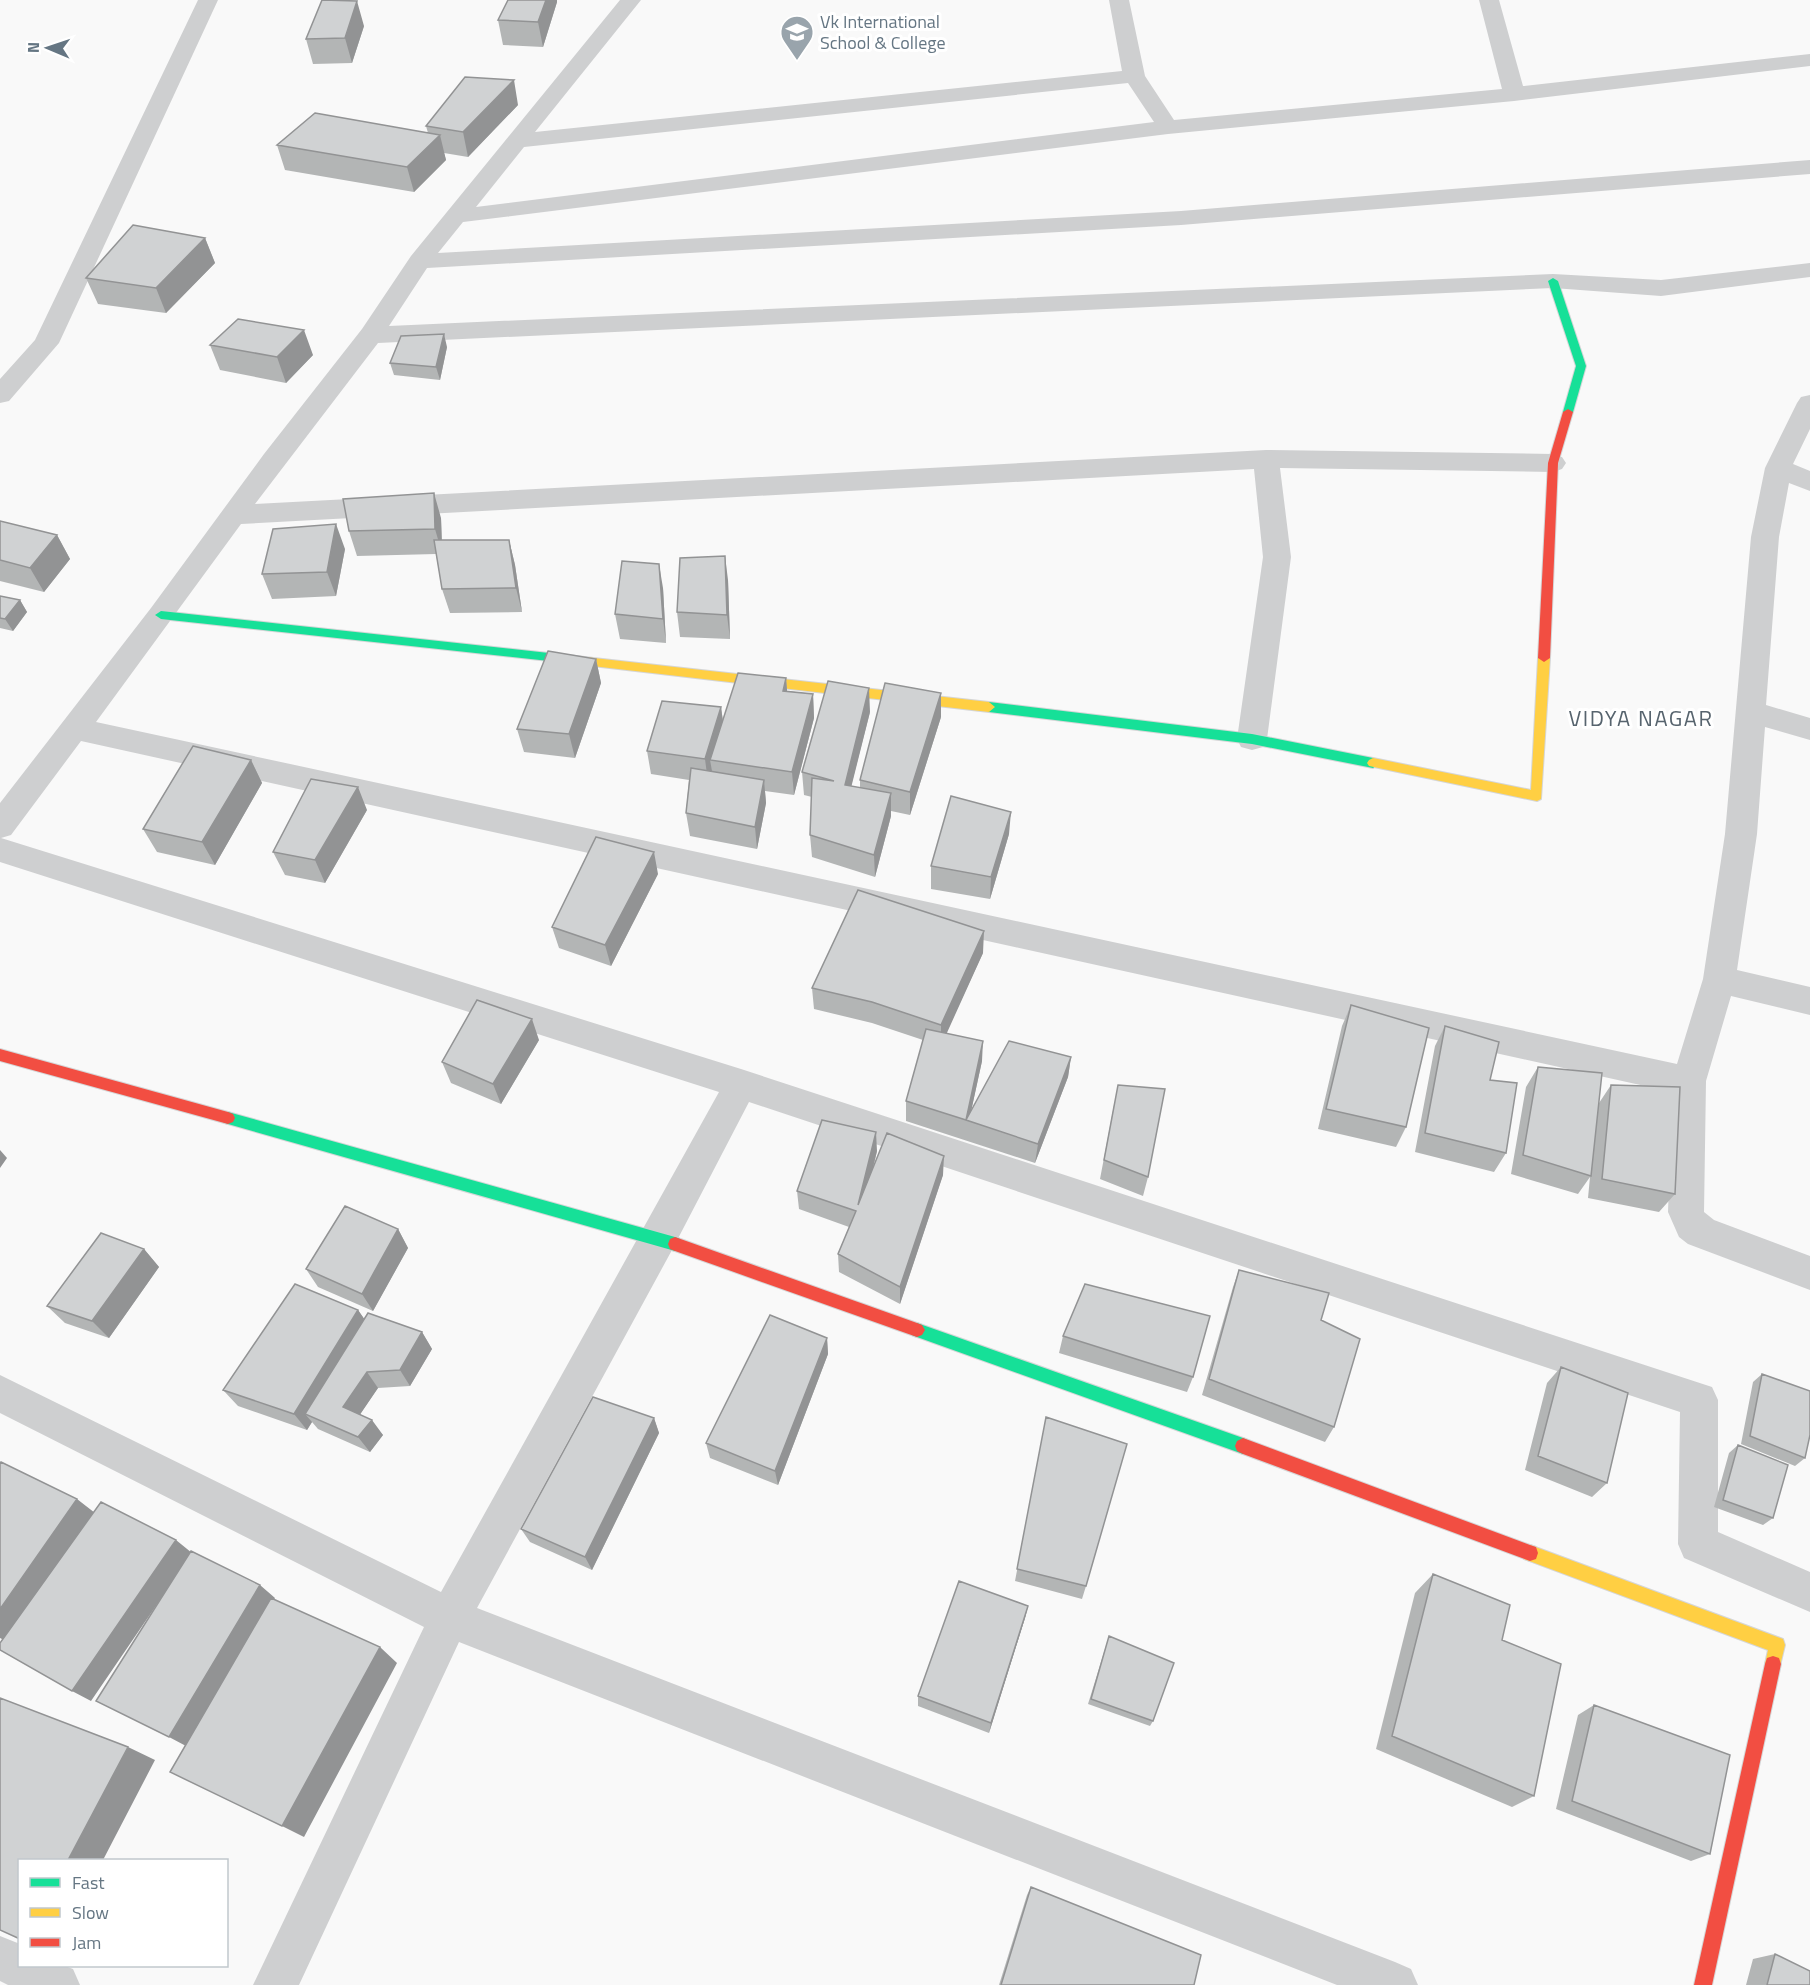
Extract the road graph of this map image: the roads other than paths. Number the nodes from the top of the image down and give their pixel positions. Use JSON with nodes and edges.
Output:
{"nodes":[{"id":1,"x":208,"y":0,"type":"edge"},
{"id":2,"x":631,"y":0,"type":"edge"},
{"id":3,"x":1119,"y":0,"type":"edge"},
{"id":4,"x":1489,"y":0,"type":"edge"},
{"id":5,"x":1810,"y":60,"type":"edge"},
{"id":6,"x":1134,"y":76,"type":"junction"},
{"id":7,"x":1514,"y":94,"type":"junction"},
{"id":8,"x":1168,"y":127,"type":"junction"},
{"id":9,"x":516,"y":141,"type":"junction"},
{"id":10,"x":1810,"y":167,"type":"edge"},
{"id":11,"x":456,"y":216,"type":"junction"},
{"id":12,"x":419,"y":261,"type":"junction"},
{"id":13,"x":1810,"y":270,"type":"edge"},
{"id":14,"x":1553,"y":281,"type":"junction"},
{"id":15,"x":371,"y":336,"type":"junction"},
{"id":16,"x":0,"y":395,"type":"edge"},
{"id":17,"x":1810,"y":403,"type":"edge"},
{"id":18,"x":1266,"y":459,"type":"junction"},
{"id":19,"x":1553,"y":463,"type":"junction"},
{"id":20,"x":1778,"y":468,"type":"junction"},
{"id":21,"x":1810,"y":482,"type":"edge"},
{"id":22,"x":233,"y":515,"type":"junction"},
{"id":23,"x":161,"y":615,"type":"junction"},
{"id":24,"x":1752,"y":712,"type":"junction"},
{"id":25,"x":76,"y":729,"type":"junction"},
{"id":26,"x":1810,"y":729,"type":"edge"},
{"id":27,"x":1252,"y":739,"type":"junction"},
{"id":28,"x":0,"y":826,"type":"edge"},
{"id":29,"x":0,"y":850,"type":"edge"},
{"id":30,"x":1719,"y":979,"type":"junction"},
{"id":31,"x":1810,"y":1001,"type":"edge"},
{"id":32,"x":0,"y":1055,"type":"edge"},
{"id":33,"x":1689,"y":1081,"type":"junction"},
{"id":34,"x":741,"y":1084,"type":"junction"},
{"id":35,"x":659,"y":1238,"type":"junction"},
{"id":36,"x":1810,"y":1273,"type":"edge"},
{"id":37,"x":0,"y":1393,"type":"edge"},
{"id":38,"x":1810,"y":1592,"type":"edge"},
{"id":39,"x":449,"y":1618,"type":"junction"},
{"id":40,"x":0,"y":1958,"type":"edge"},
{"id":41,"x":18,"y":1967,"type":"edge"},
{"id":42,"x":19,"y":1967,"type":"edge"},
{"id":43,"x":57,"y":1985,"type":"edge"},
{"id":44,"x":276,"y":1985,"type":"edge"},
{"id":45,"x":1395,"y":1985,"type":"edge"},
{"id":46,"x":1703,"y":1985,"type":"edge"}],
"edges":[{"from":1,"to":16,"type":"street"},
{"from":2,"to":9,"type":"street"},
{"from":3,"to":6,"type":"street"},
{"from":4,"to":7,"type":"street"},
{"from":5,"to":7,"type":"street"},
{"from":6,"to":8,"type":"street"},
{"from":6,"to":9,"type":"street"},
{"from":7,"to":8,"type":"street"},
{"from":8,"to":11,"type":"street"},
{"from":9,"to":11,"type":"street"},
{"from":10,"to":12,"type":"street"},
{"from":11,"to":12,"type":"street"},
{"from":12,"to":15,"type":"street"},
{"from":13,"to":14,"type":"street"},
{"from":14,"to":15,"type":"street"},
{"from":14,"to":19,"type":"street"},
{"from":15,"to":22,"type":"street"},
{"from":17,"to":20,"type":"street"},
{"from":18,"to":19,"type":"street"},
{"from":18,"to":22,"type":"street"},
{"from":18,"to":27,"type":"street"},
{"from":19,"to":27,"type":"street"},
{"from":20,"to":21,"type":"street"},
{"from":20,"to":24,"type":"street"},
{"from":22,"to":23,"type":"street"},
{"from":23,"to":25,"type":"street"},
{"from":23,"to":27,"type":"street"},
{"from":24,"to":26,"type":"street"},
{"from":24,"to":30,"type":"street"},
{"from":25,"to":28,"type":"street"},
{"from":25,"to":33,"type":"street"},
{"from":29,"to":34,"type":"street"},
{"from":30,"to":31,"type":"street"},
{"from":30,"to":33,"type":"street"},
{"from":32,"to":35,"type":"street"},
{"from":33,"to":36,"type":"street"},
{"from":34,"to":35,"type":"street"},
{"from":34,"to":38,"type":"street"},
{"from":35,"to":39,"type":"street"},
{"from":35,"to":46,"type":"street"},
{"from":37,"to":39,"type":"street"},
{"from":39,"to":44,"type":"street"},
{"from":39,"to":45,"type":"street"},
{"from":40,"to":41,"type":"street"},
{"from":42,"to":43,"type":"street"}]}
